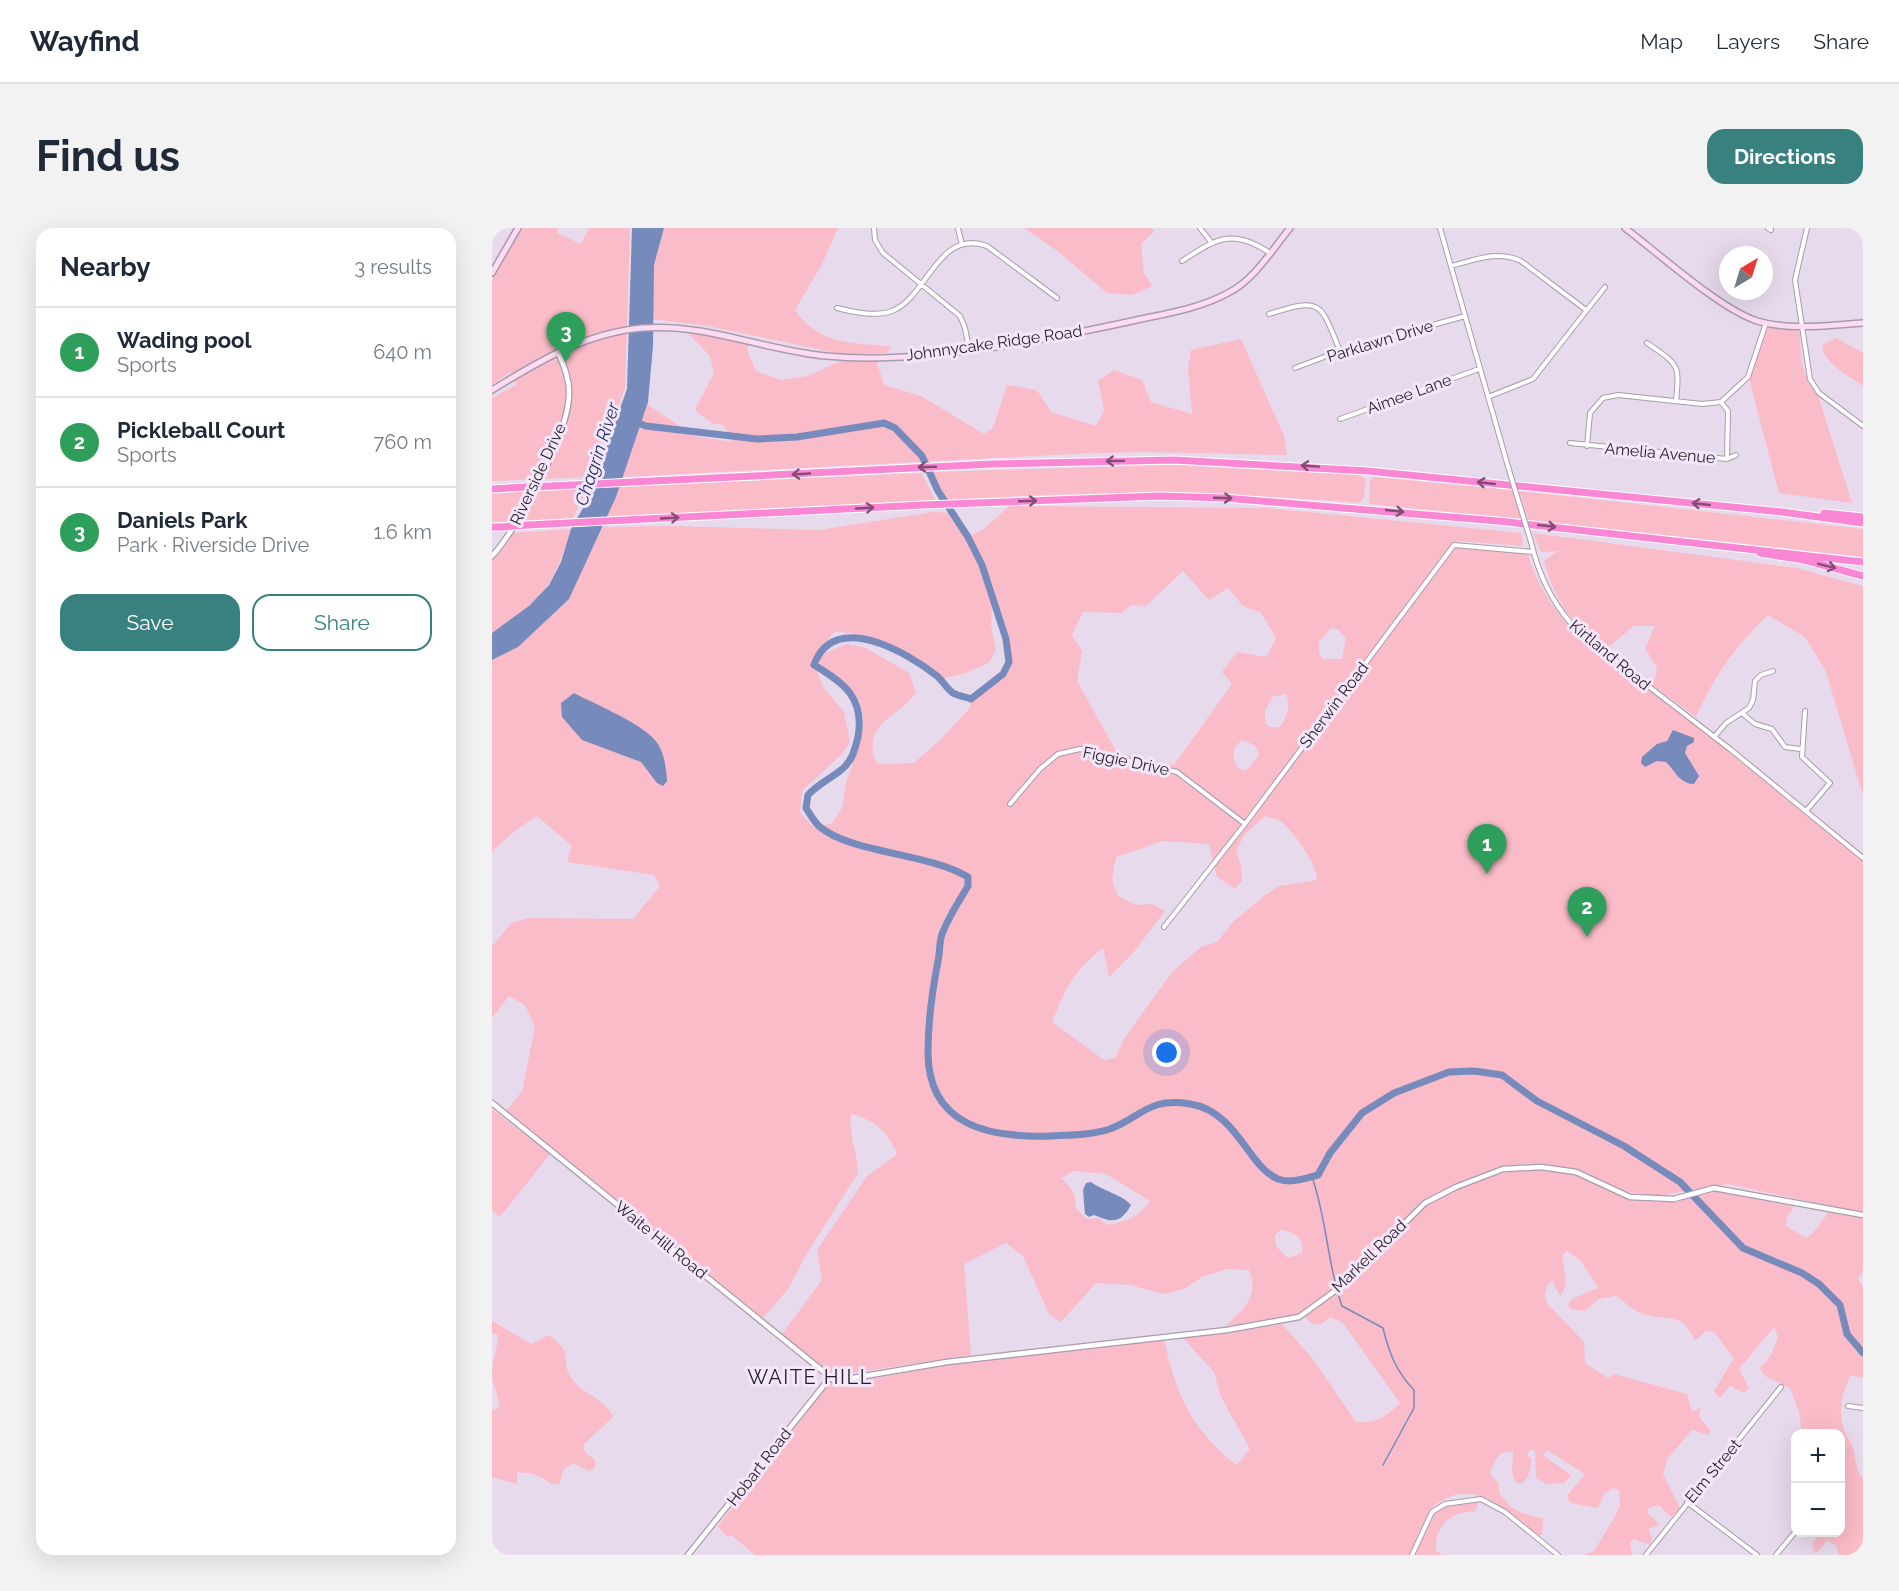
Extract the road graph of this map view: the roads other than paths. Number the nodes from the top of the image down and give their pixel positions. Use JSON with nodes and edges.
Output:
{"nodes":[{"id":1,"x":518,"y":228,"type":"edge"},
{"id":2,"x":874,"y":228,"type":"edge"},
{"id":3,"x":958,"y":228,"type":"edge"},
{"id":4,"x":1200,"y":228,"type":"edge"},
{"id":5,"x":1290,"y":228,"type":"edge"},
{"id":6,"x":1440,"y":228,"type":"edge"},
{"id":7,"x":1625,"y":228,"type":"edge"},
{"id":8,"x":1807,"y":228,"type":"edge"},
{"id":9,"x":962,"y":241,"type":"junction"},
{"id":10,"x":1211,"y":242,"type":"junction"},
{"id":11,"x":1270,"y":253,"type":"junction"},
{"id":12,"x":1182,"y":261,"type":"dead end"},
{"id":13,"x":1450,"y":266,"type":"junction"},
{"id":14,"x":492,"y":273,"type":"edge"},
{"id":15,"x":920,"y":283,"type":"junction"},
{"id":16,"x":1605,"y":287,"type":"dead end"},
{"id":17,"x":1057,"y":298,"type":"dead end"},
{"id":18,"x":837,"y":308,"type":"dead end"},
{"id":19,"x":1586,"y":310,"type":"junction"},
{"id":20,"x":1269,"y":314,"type":"dead end"},
{"id":21,"x":1465,"y":316,"type":"junction"},
{"id":22,"x":1767,"y":323,"type":"junction"},
{"id":23,"x":1863,"y":323,"type":"edge"},
{"id":24,"x":1802,"y":326,"type":"junction"},
{"id":25,"x":1647,"y":343,"type":"dead end"},
{"id":26,"x":969,"y":349,"type":"junction"},
{"id":27,"x":1340,"y":351,"type":"junction"},
{"id":28,"x":558,"y":352,"type":"junction"},
{"id":29,"x":1295,"y":368,"type":"dead end"},
{"id":30,"x":1479,"y":369,"type":"junction"},
{"id":31,"x":492,"y":390,"type":"edge"},
{"id":32,"x":1488,"y":397,"type":"junction"},
{"id":33,"x":1676,"y":401,"type":"junction"},
{"id":34,"x":1721,"y":402,"type":"junction"},
{"id":35,"x":1340,"y":419,"type":"dead end"},
{"id":36,"x":1863,"y":426,"type":"edge"},
{"id":37,"x":1570,"y":443,"type":"dead end"},
{"id":38,"x":1587,"y":446,"type":"junction"},
{"id":39,"x":1736,"y":455,"type":"dead end"},
{"id":40,"x":1727,"y":459,"type":"junction"},
{"id":41,"x":492,"y":489,"type":"edge"},
{"id":42,"x":1730,"y":507,"type":"junction"},
{"id":43,"x":1863,"y":517,"type":"edge"},
{"id":44,"x":1863,"y":523,"type":"edge"},
{"id":45,"x":492,"y":527,"type":"edge"},
{"id":46,"x":1686,"y":541,"type":"junction"},
{"id":47,"x":1533,"y":552,"type":"junction"},
{"id":48,"x":492,"y":556,"type":"edge"},
{"id":49,"x":1863,"y":562,"type":"edge"},
{"id":50,"x":1863,"y":576,"type":"edge"},
{"id":51,"x":1773,"y":671,"type":"dead end"},
{"id":52,"x":1805,"y":711,"type":"dead end"},
{"id":53,"x":1743,"y":713,"type":"junction"},
{"id":54,"x":1714,"y":737,"type":"junction"},
{"id":55,"x":1800,"y":749,"type":"junction"},
{"id":56,"x":1010,"y":804,"type":"dead end"},
{"id":57,"x":1806,"y":811,"type":"junction"},
{"id":58,"x":1245,"y":824,"type":"junction"},
{"id":59,"x":1863,"y":858,"type":"edge"},
{"id":60,"x":1164,"y":927,"type":"dead end"},
{"id":61,"x":492,"y":1103,"type":"edge"},
{"id":62,"x":1863,"y":1215,"type":"edge"},
{"id":63,"x":829,"y":1379,"type":"junction"},
{"id":64,"x":1781,"y":1387,"type":"dead end"},
{"id":65,"x":1848,"y":1406,"type":"dead end"},
{"id":66,"x":1863,"y":1408,"type":"edge"},
{"id":67,"x":1687,"y":1502,"type":"junction"},
{"id":68,"x":1791,"y":1537,"type":"edge"},
{"id":69,"x":688,"y":1555,"type":"edge"},
{"id":70,"x":1412,"y":1555,"type":"edge"},
{"id":71,"x":1558,"y":1555,"type":"edge"},
{"id":72,"x":1646,"y":1555,"type":"edge"},
{"id":73,"x":1757,"y":1555,"type":"edge"},
{"id":74,"x":1776,"y":1555,"type":"edge"}],
"edges":[{"from":1,"to":14,"type":"main road"},
{"from":2,"to":15,"type":"street"},
{"from":3,"to":9,"type":"street"},
{"from":4,"to":10,"type":"street"},
{"from":5,"to":11,"type":"main road","name":"Johnnycake Ridge Road"},
{"from":6,"to":13,"type":"street","name":"Kirtland Road"},
{"from":7,"to":22,"type":"main road"},
{"from":8,"to":24,"type":"street"},
{"from":9,"to":15,"type":"street"},
{"from":9,"to":17,"type":"street"},
{"from":10,"to":11,"type":"street"},
{"from":10,"to":12,"type":"street"},
{"from":11,"to":26,"type":"main road","name":"Johnnycake Ridge Road"},
{"from":13,"to":19,"type":"street"},
{"from":13,"to":21,"type":"street","name":"Kirtland Road"},
{"from":15,"to":18,"type":"street"},
{"from":15,"to":26,"type":"street"},
{"from":16,"to":19,"type":"street"},
{"from":19,"to":32,"type":"street"},
{"from":20,"to":27,"type":"street"},
{"from":21,"to":27,"type":"street","name":"Parklawn Drive"},
{"from":21,"to":30,"type":"street","name":"Kirtland Road"},
{"from":22,"to":24,"type":"main road"},
{"from":22,"to":34,"type":"street"},
{"from":23,"to":24,"type":"main road"},
{"from":24,"to":36,"type":"street"},
{"from":25,"to":33,"type":"street"},
{"from":26,"to":28,"type":"main road","name":"Johnnycake Ridge Road"},
{"from":27,"to":29,"type":"street","name":"Parklawn Drive"},
{"from":28,"to":31,"type":"main road","name":"Johnnycake Ridge Road"},
{"from":28,"to":48,"type":"street","name":"Riverside Drive"},
{"from":30,"to":32,"type":"street","name":"Kirtland Road"},
{"from":30,"to":35,"type":"street","name":"Aimee Lane"},
{"from":32,"to":47,"type":"street","name":"Kirtland Road","bridge":true},
{"from":33,"to":34,"type":"street"},
{"from":33,"to":38,"type":"street"},
{"from":34,"to":40,"type":"street","name":"Amelia Avenue"},
{"from":37,"to":38,"type":"street","name":"Amelia Avenue"},
{"from":38,"to":40,"type":"street","name":"Amelia Avenue"},
{"from":39,"to":40,"type":"street"},
{"from":42,"to":41,"type":"highway","one_way":true,"bridge":true},
{"from":42,"to":43,"type":"highway"},
{"from":42,"to":44,"type":"highway"},
{"from":45,"to":46,"type":"highway","one_way":true,"bridge":true},
{"from":46,"to":49,"type":"highway"},
{"from":46,"to":50,"type":"highway","one_way":true},
{"from":47,"to":54,"type":"street","name":"Kirtland Road"},
{"from":47,"to":58,"type":"street","name":"Sherwin Road"},
{"from":51,"to":53,"type":"street"},
{"from":52,"to":55,"type":"street"},
{"from":53,"to":54,"type":"street"},
{"from":53,"to":55,"type":"street"},
{"from":54,"to":57,"type":"street","name":"Kirtland Road"},
{"from":55,"to":57,"type":"street"},
{"from":56,"to":58,"type":"street","name":"Figgie Drive"},
{"from":57,"to":59,"type":"street","name":"Kirtland Road"},
{"from":58,"to":60,"type":"street","name":"Sherwin Road"},
{"from":61,"to":63,"type":"street","name":"Waite Hill Road"},
{"from":62,"to":63,"type":"street","name":"Markell Road"},
{"from":63,"to":69,"type":"street","name":"Hobart Road"},
{"from":64,"to":67,"type":"street","name":"Elm Street"},
{"from":65,"to":66,"type":"street"},
{"from":67,"to":72,"type":"street","name":"Elm Street"},
{"from":67,"to":73,"type":"street"},
{"from":68,"to":74,"type":"street"},
{"from":70,"to":71,"type":"street"}]}
